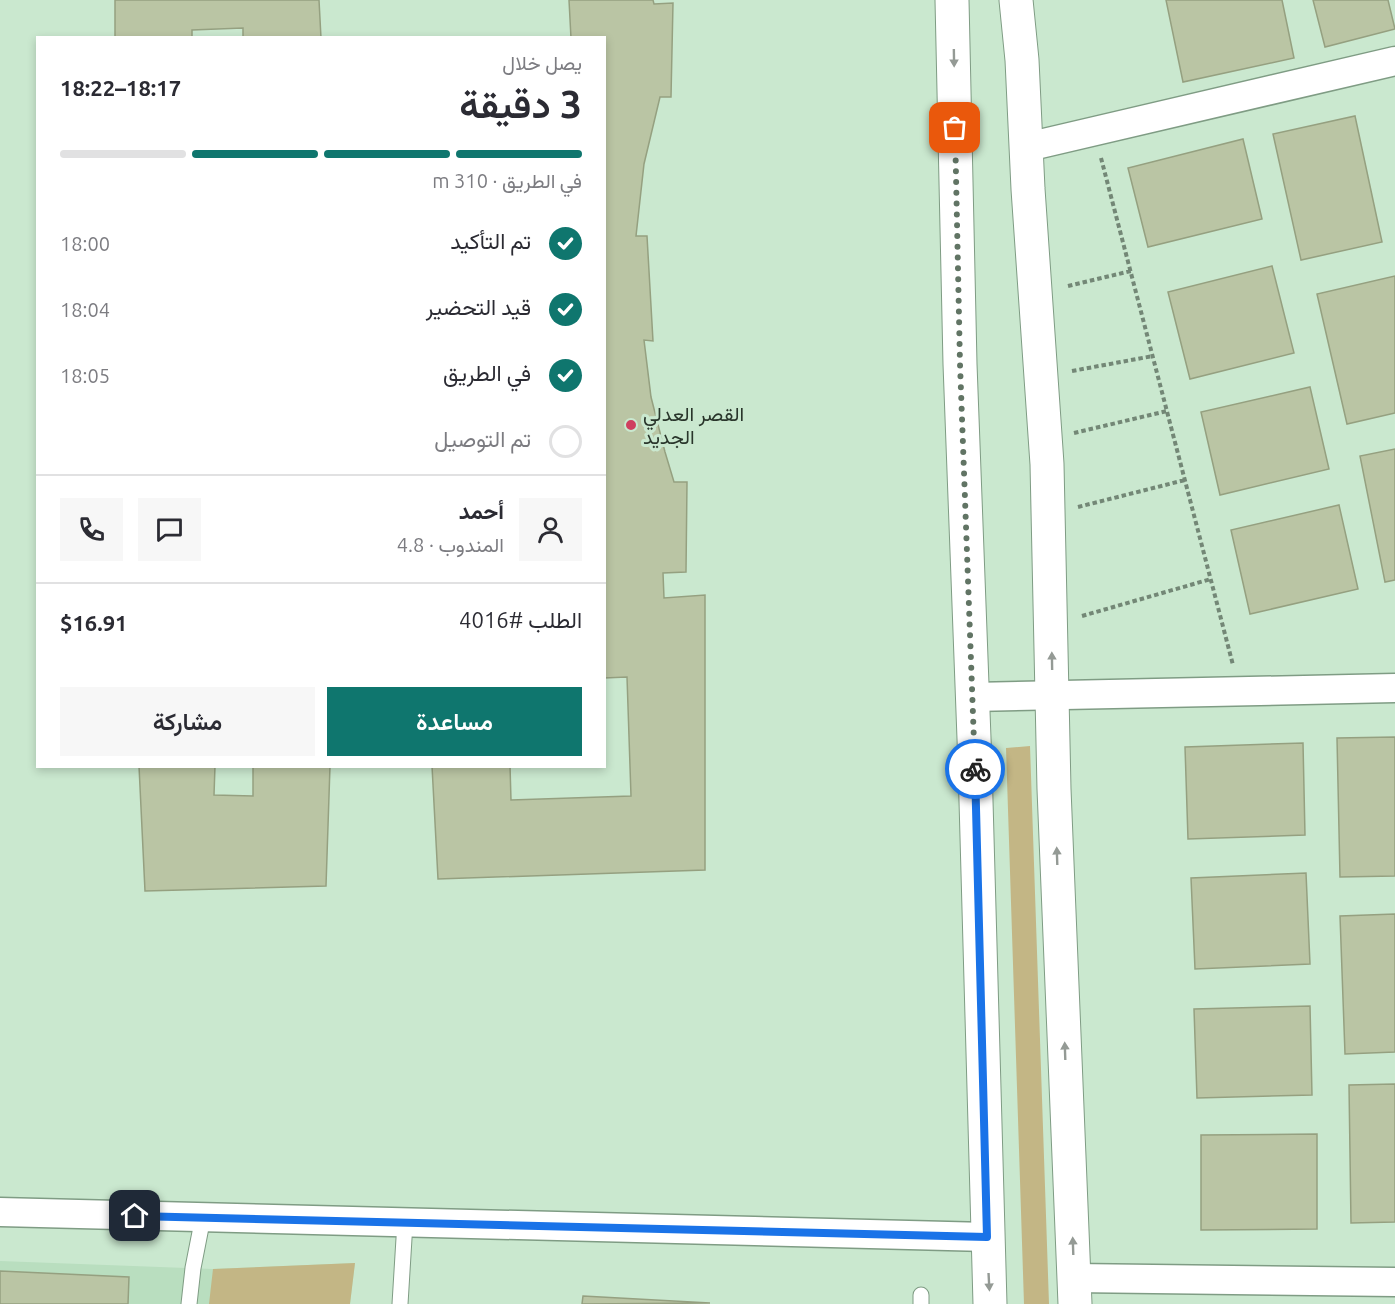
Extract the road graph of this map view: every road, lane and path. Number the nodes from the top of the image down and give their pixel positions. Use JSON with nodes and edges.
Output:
{"nodes":[{"id":1,"x":952,"y":0,"type":"edge"},
{"id":2,"x":1016,"y":0,"type":"edge"},
{"id":3,"x":1395,"y":61,"type":"edge"},
{"id":4,"x":1094,"y":131,"type":"junction"},
{"id":5,"x":1028,"y":147,"type":"junction"},
{"id":6,"x":1131,"y":271,"type":"junction"},
{"id":7,"x":1068,"y":286,"type":"dead end"},
{"id":8,"x":1153,"y":356,"type":"junction"},
{"id":9,"x":1072,"y":371,"type":"dead end"},
{"id":10,"x":1167,"y":411,"type":"junction"},
{"id":11,"x":1074,"y":433,"type":"dead end"},
{"id":12,"x":1185,"y":480,"type":"junction"},
{"id":13,"x":1077,"y":508,"type":"dead end"},
{"id":14,"x":1211,"y":579,"type":"junction"},
{"id":15,"x":1082,"y":616,"type":"dead end"},
{"id":16,"x":1395,"y":688,"type":"edge"},
{"id":17,"x":1240,"y":691,"type":"junction"},
{"id":18,"x":1053,"y":694,"type":"junction"},
{"id":19,"x":973,"y":697,"type":"junction"},
{"id":20,"x":0,"y":1212,"type":"edge"},
{"id":21,"x":203,"y":1217,"type":"junction"},
{"id":22,"x":405,"y":1222,"type":"junction"},
{"id":23,"x":987,"y":1237,"type":"junction"},
{"id":24,"x":1395,"y":1282,"type":"edge"},
{"id":25,"x":1074,"y":1291,"type":"edge"},
{"id":26,"x":189,"y":1304,"type":"edge"},
{"id":27,"x":400,"y":1304,"type":"edge"},
{"id":28,"x":990,"y":1304,"type":"edge"}],
"edges":[{"from":1,"to":19,"type":"street","one_way":true},
{"from":2,"to":5,"type":"street"},
{"from":3,"to":4,"type":"street"},
{"from":4,"to":5,"type":"street"},
{"from":4,"to":6,"type":"path"},
{"from":18,"to":5,"type":"street","one_way":true},
{"from":6,"to":7,"type":"path"},
{"from":6,"to":8,"type":"path"},
{"from":8,"to":9,"type":"path"},
{"from":8,"to":10,"type":"path"},
{"from":10,"to":11,"type":"path"},
{"from":10,"to":12,"type":"path"},
{"from":12,"to":13,"type":"path"},
{"from":12,"to":14,"type":"path"},
{"from":14,"to":15,"type":"path"},
{"from":14,"to":17,"type":"path"},
{"from":16,"to":17,"type":"street"},
{"from":17,"to":18,"type":"street"},
{"from":18,"to":19,"type":"street"},
{"from":25,"to":18,"type":"street","one_way":true},
{"from":19,"to":23,"type":"street"},
{"from":20,"to":21,"type":"street"},
{"from":21,"to":22,"type":"street"},
{"from":21,"to":26,"type":"lane"},
{"from":22,"to":23,"type":"street"},
{"from":22,"to":27,"type":"lane"},
{"from":23,"to":28,"type":"street","one_way":true},
{"from":24,"to":25,"type":"street"}]}
